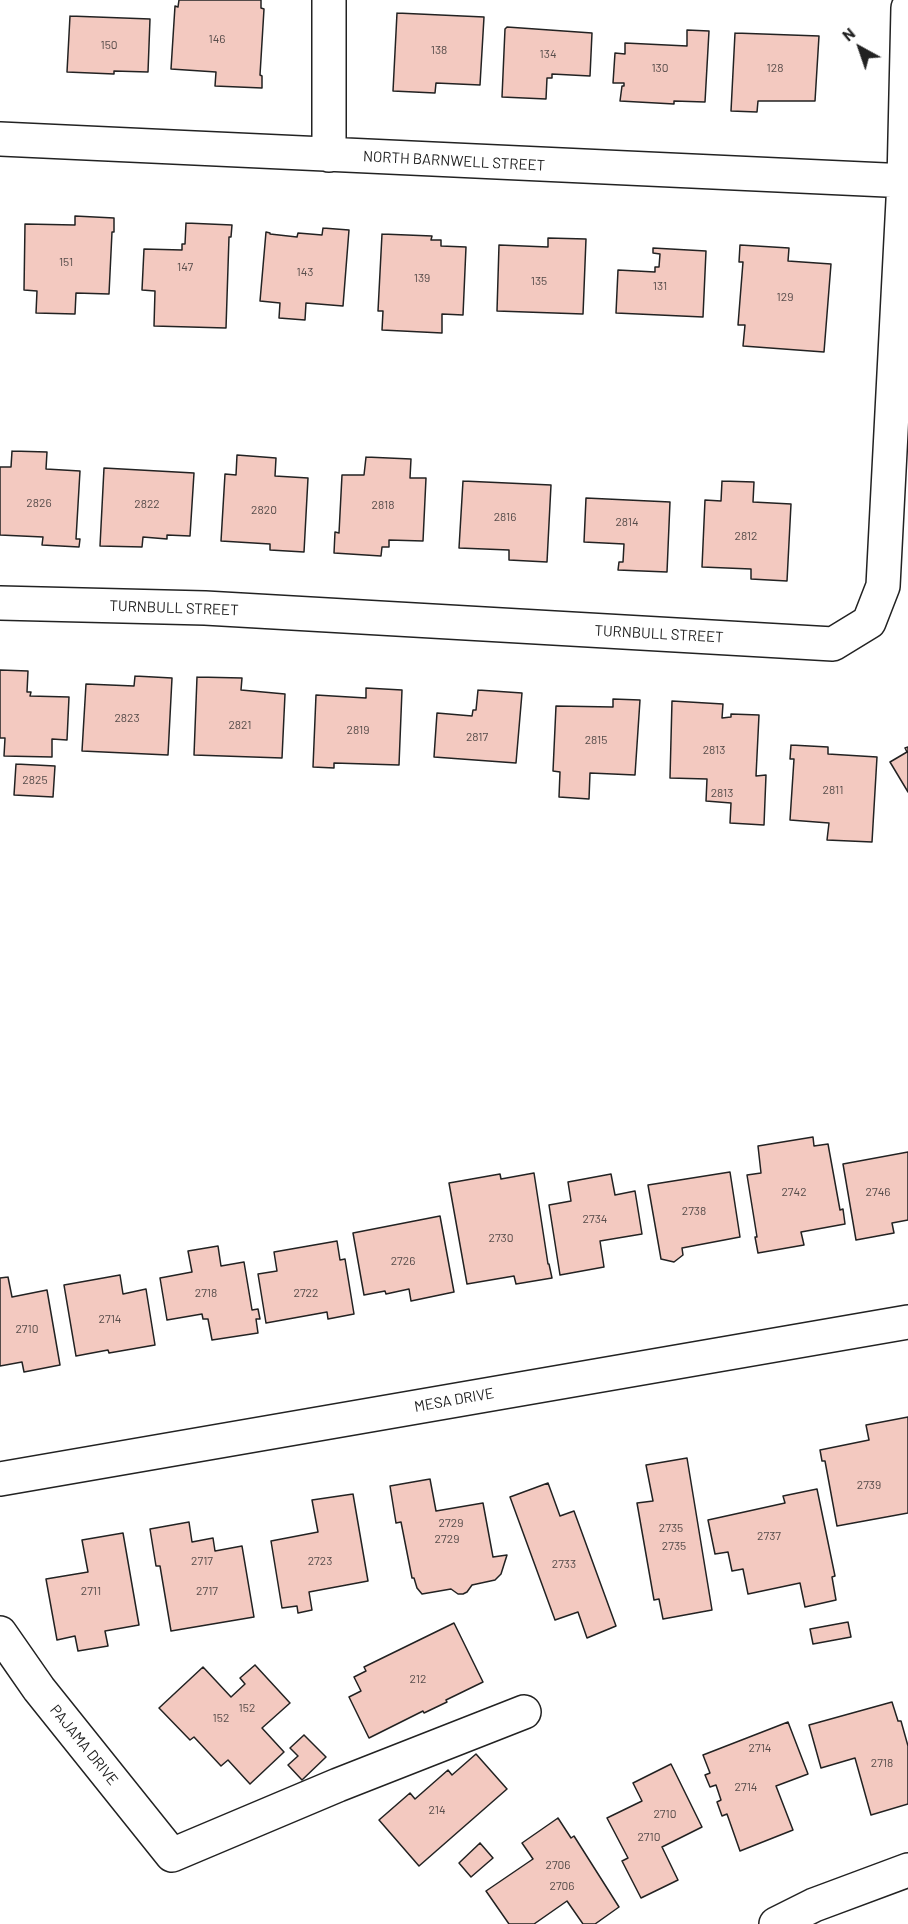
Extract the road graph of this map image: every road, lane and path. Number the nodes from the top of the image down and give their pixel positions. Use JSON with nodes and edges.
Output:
{"nodes":[{"id":1,"x":329,"y":0,"type":"edge"},
{"id":2,"x":908,"y":8,"type":"edge"},
{"id":3,"x":0,"y":140,"type":"edge"},
{"id":4,"x":329,"y":155,"type":"junction"},
{"id":5,"x":906,"y":181,"type":"edge"},
{"id":6,"x":0,"y":603,"type":"edge"},
{"id":7,"x":908,"y":1322,"type":"edge"},
{"id":8,"x":0,"y":1479,"type":"edge"},
{"id":9,"x":0,"y":1633,"type":"edge"},
{"id":10,"x":524,"y":1712,"type":"dead end"},
{"id":11,"x":908,"y":1870,"type":"edge"},
{"id":12,"x":776,"y":1924,"type":"edge"}],
"edges":[{"from":1,"to":4,"type":"street"},
{"from":2,"to":5,"type":"street","name":"TURNBULL STREET"},
{"from":3,"to":4,"type":"street","name":"NORTH BARNWELL STREET"},
{"from":4,"to":5,"type":"street","name":"NORTH BARNWELL STREET"},
{"from":5,"to":6,"type":"street","name":"TURNBULL STREET"},
{"from":7,"to":8,"type":"street","name":"MESA DRIVE"},
{"from":9,"to":10,"type":"street","name":"PAJAMA DRIVE"},
{"from":11,"to":12,"type":"street"}]}
